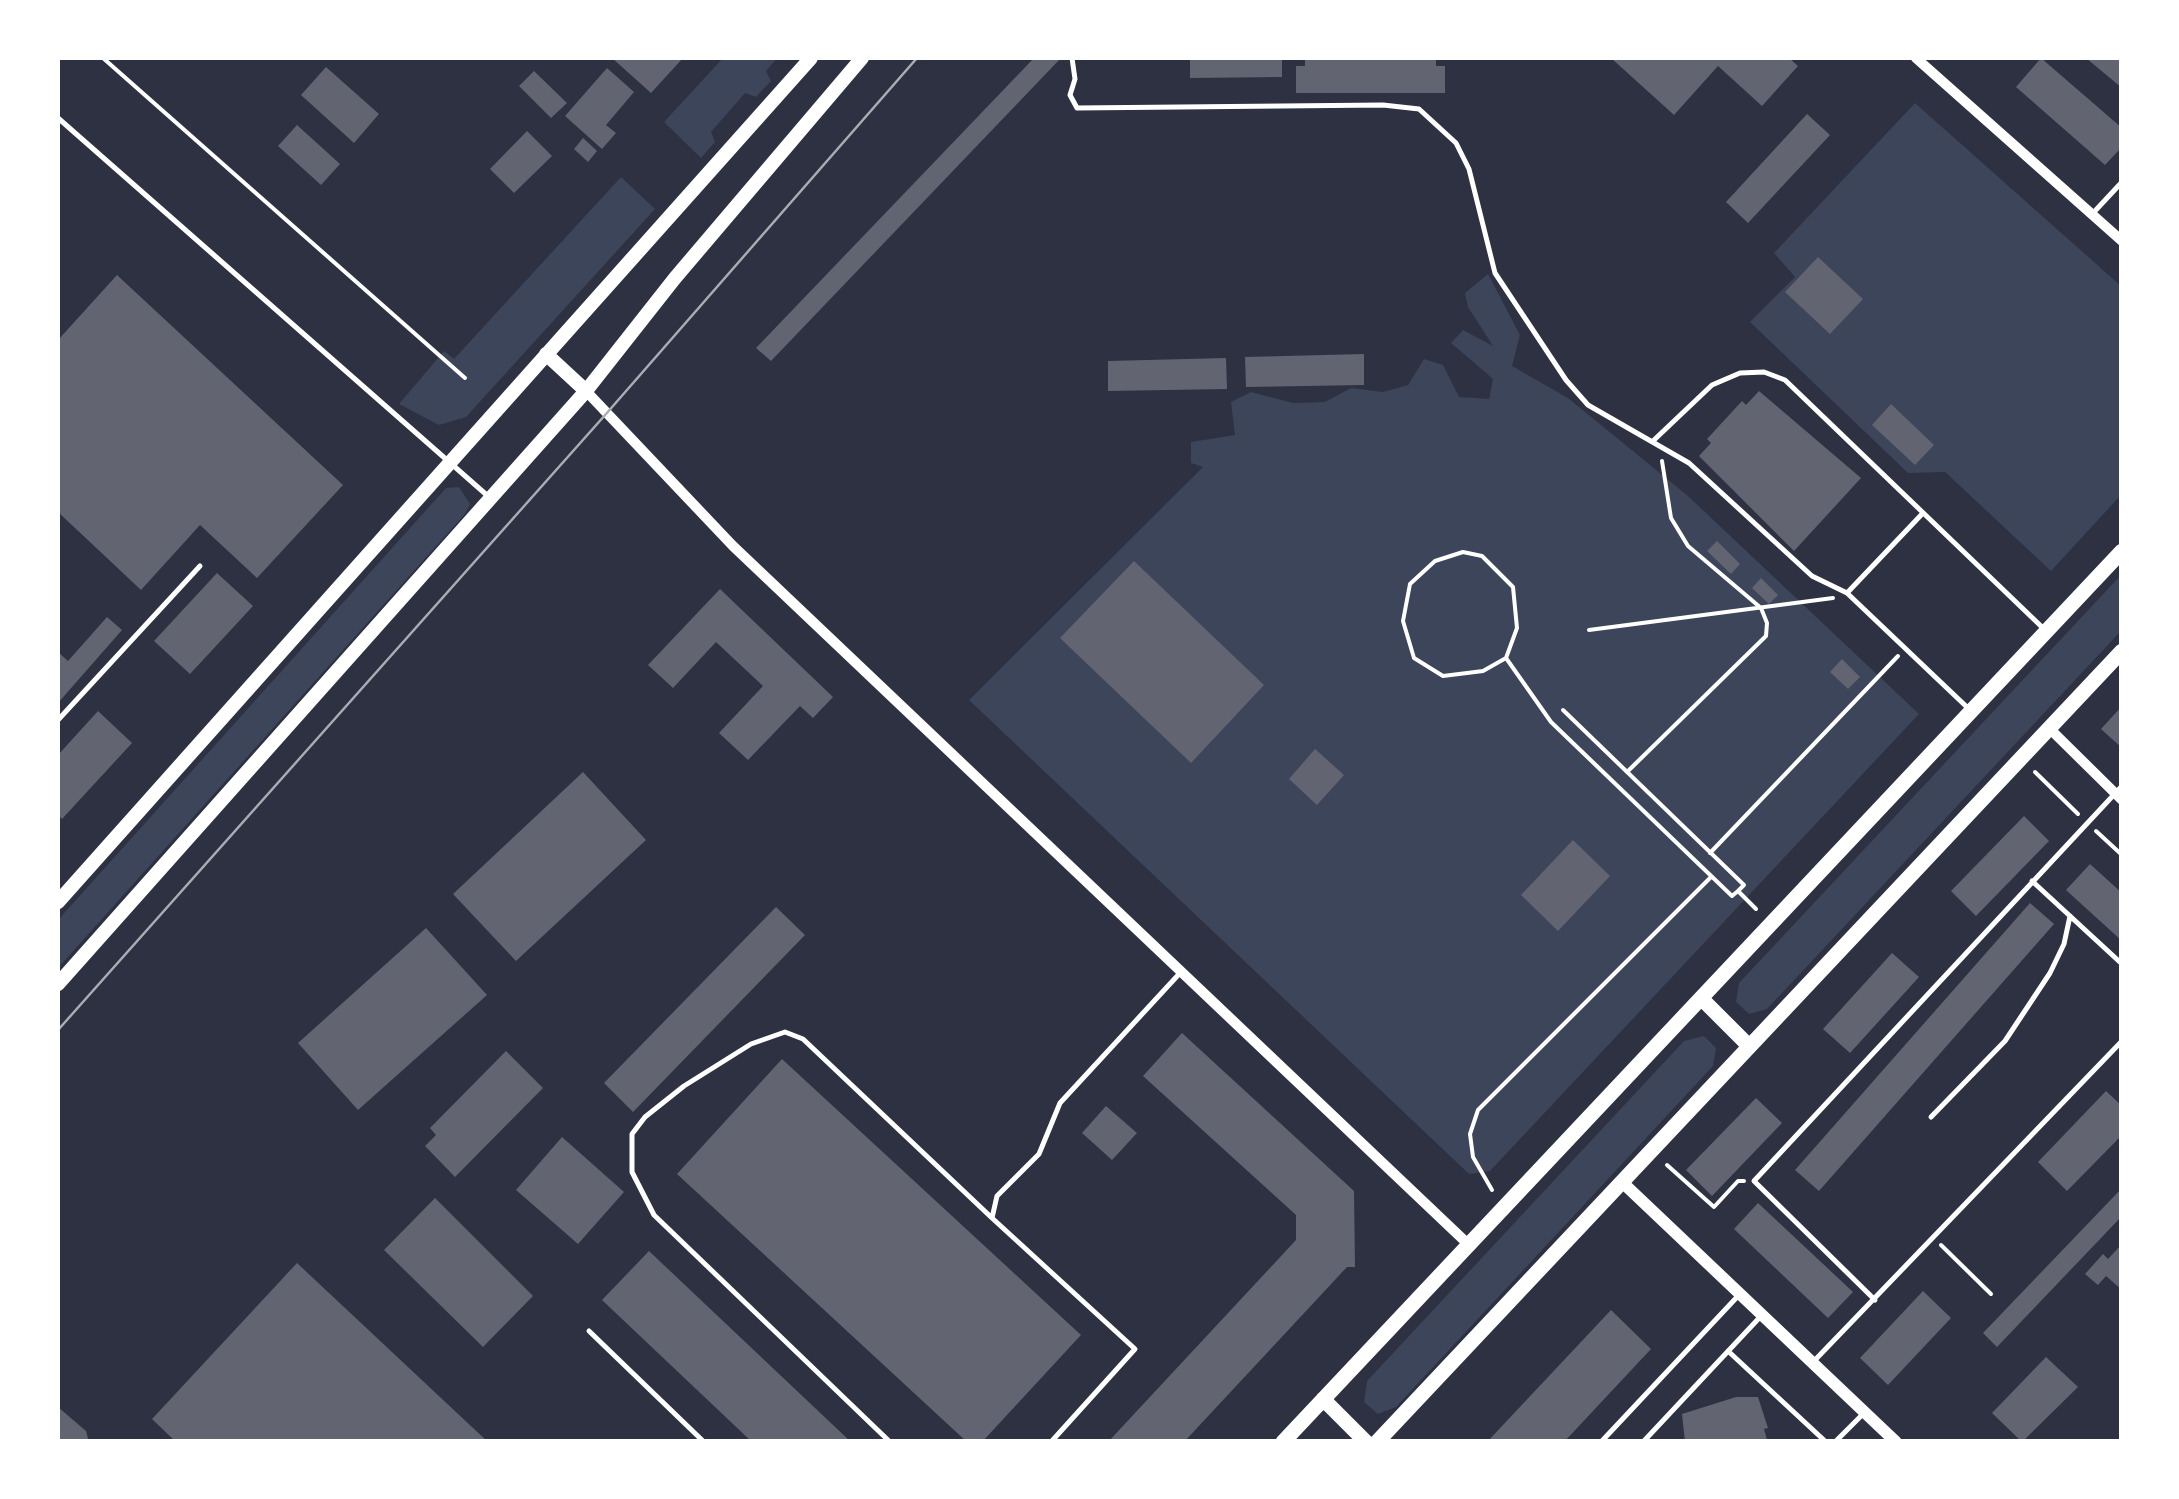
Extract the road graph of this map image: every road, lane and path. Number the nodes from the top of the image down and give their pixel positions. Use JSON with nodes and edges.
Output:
{"nodes":[{"id":1,"x":103,"y":58,"type":"edge"},
{"id":2,"x":811,"y":58,"type":"edge"},
{"id":3,"x":862,"y":58,"type":"edge"},
{"id":4,"x":1072,"y":58,"type":"edge"},
{"id":5,"x":1916,"y":58,"type":"edge"},
{"id":6,"x":58,"y":118,"type":"edge"},
{"id":7,"x":2122,"y":182,"type":"edge"},
{"id":8,"x":2092,"y":214,"type":"junction"},
{"id":9,"x":2122,"y":241,"type":"edge"},
{"id":10,"x":546,"y":354,"type":"junction"},
{"id":11,"x":465,"y":378,"type":"dead end"},
{"id":12,"x":586,"y":391,"type":"junction"},
{"id":13,"x":1654,"y":440,"type":"junction"},
{"id":14,"x":449,"y":462,"type":"junction"},
{"id":15,"x":492,"y":499,"type":"junction"},
{"id":16,"x":1923,"y":513,"type":"junction"},
{"id":17,"x":2122,"y":551,"type":"edge"},
{"id":18,"x":200,"y":566,"type":"dead end"},
{"id":19,"x":1847,"y":593,"type":"junction"},
{"id":20,"x":1761,"y":608,"type":"junction"},
{"id":21,"x":1589,"y":630,"type":"dead end"},
{"id":22,"x":2046,"y":632,"type":"junction"},
{"id":23,"x":1904,"y":648,"type":"junction"},
{"id":24,"x":2122,"y":650,"type":"edge"},
{"id":25,"x":1506,"y":658,"type":"junction"},
{"id":26,"x":1564,"y":710,"type":"dead end"},
{"id":27,"x":1971,"y":711,"type":"junction"},
{"id":28,"x":58,"y":720,"type":"edge"},
{"id":29,"x":2049,"y":728,"type":"junction"},
{"id":30,"x":1627,"y":772,"type":"junction"},
{"id":31,"x":2119,"y":793,"type":"edge"},
{"id":32,"x":1710,"y":853,"type":"junction"},
{"id":33,"x":1712,"y":876,"type":"junction"},
{"id":34,"x":2032,"y":880,"type":"junction"},
{"id":35,"x":1738,"y":891,"type":"junction"},
{"id":36,"x":58,"y":902,"type":"edge"},
{"id":37,"x":1756,"y":909,"type":"dead end"},
{"id":38,"x":2070,"y":916,"type":"junction"},
{"id":39,"x":2122,"y":964,"type":"edge"},
{"id":40,"x":1182,"y":971,"type":"junction"},
{"id":41,"x":58,"y":984,"type":"edge"},
{"id":42,"x":1701,"y":998,"type":"junction"},
{"id":43,"x":2122,"y":1041,"type":"edge"},
{"id":44,"x":1750,"y":1046,"type":"junction"},
{"id":45,"x":1931,"y":1117,"type":"dead end"},
{"id":46,"x":1667,"y":1164,"type":"dead end"},
{"id":47,"x":1754,"y":1181,"type":"junction"},
{"id":48,"x":1622,"y":1182,"type":"junction"},
{"id":49,"x":1492,"y":1190,"type":"dead end"},
{"id":50,"x":992,"y":1218,"type":"junction"},
{"id":51,"x":1934,"y":1238,"type":"junction"},
{"id":52,"x":1469,"y":1245,"type":"junction"},
{"id":53,"x":1740,"y":1294,"type":"junction"},
{"id":54,"x":1990,"y":1294,"type":"dead end"},
{"id":55,"x":1875,"y":1300,"type":"junction"},
{"id":56,"x":1762,"y":1314,"type":"junction"},
{"id":57,"x":588,"y":1331,"type":"dead end"},
{"id":58,"x":1728,"y":1351,"type":"junction"},
{"id":59,"x":1813,"y":1362,"type":"junction"},
{"id":60,"x":1323,"y":1399,"type":"junction"},
{"id":61,"x":1865,"y":1412,"type":"junction"},
{"id":62,"x":704,"y":1442,"type":"edge"},
{"id":63,"x":890,"y":1442,"type":"edge"},
{"id":64,"x":1050,"y":1442,"type":"edge"},
{"id":65,"x":1283,"y":1442,"type":"edge"},
{"id":66,"x":1366,"y":1442,"type":"edge"},
{"id":67,"x":1377,"y":1442,"type":"edge"},
{"id":68,"x":1601,"y":1442,"type":"edge"},
{"id":69,"x":1644,"y":1442,"type":"edge"},
{"id":70,"x":1826,"y":1442,"type":"edge"},
{"id":71,"x":1835,"y":1442,"type":"edge"},
{"id":72,"x":1896,"y":1442,"type":"edge"}],
"edges":[{"from":1,"to":11,"type":"path"},
{"from":2,"to":10,"type":"main road"},
{"from":3,"to":12,"type":"main road"},
{"from":4,"to":13,"type":"lane"},
{"from":5,"to":8,"type":"street"},
{"from":6,"to":14,"type":"lane"},
{"from":7,"to":8,"type":"lane"},
{"from":8,"to":9,"type":"street"},
{"from":10,"to":12,"type":"main road"},
{"from":10,"to":14,"type":"main road"},
{"from":12,"to":15,"type":"main road"},
{"from":12,"to":40,"type":"street"},
{"from":13,"to":16,"type":"lane"},
{"from":13,"to":19,"type":"lane"},
{"from":13,"to":20,"type":"path"},
{"from":14,"to":15,"type":"lane"},
{"from":14,"to":36,"type":"main road"},
{"from":15,"to":41,"type":"main road"},
{"from":16,"to":19,"type":"lane"},
{"from":16,"to":22,"type":"lane"},
{"from":17,"to":22,"type":"main road"},
{"from":18,"to":28,"type":"lane"},
{"from":19,"to":20,"type":"path"},
{"from":19,"to":23,"type":"lane"},
{"from":20,"to":21,"type":"path"},
{"from":20,"to":30,"type":"path"},
{"from":22,"to":27,"type":"main road"},
{"from":23,"to":27,"type":"lane"},
{"from":23,"to":32,"type":"path"},
{"from":24,"to":29,"type":"main road"},
{"from":25,"to":25,"type":"path"},
{"from":25,"to":33,"type":"path"},
{"from":26,"to":30,"type":"path"},
{"from":27,"to":42,"type":"main road"},
{"from":29,"to":31,"type":"street"},
{"from":29,"to":44,"type":"main road"},
{"from":30,"to":32,"type":"path"},
{"from":31,"to":34,"type":"lane"},
{"from":32,"to":35,"type":"path"},
{"from":33,"to":35,"type":"path"},
{"from":33,"to":49,"type":"path"},
{"from":34,"to":38,"type":"lane"},
{"from":34,"to":47,"type":"lane"},
{"from":35,"to":37,"type":"path"},
{"from":38,"to":39,"type":"lane"},
{"from":38,"to":45,"type":"lane"},
{"from":40,"to":50,"type":"lane"},
{"from":40,"to":52,"type":"street"},
{"from":42,"to":44,"type":"main road"},
{"from":42,"to":52,"type":"main road"},
{"from":43,"to":51,"type":"lane"},
{"from":44,"to":48,"type":"main road"},
{"from":46,"to":47,"type":"path"},
{"from":47,"to":55,"type":"lane"},
{"from":48,"to":53,"type":"street"},
{"from":48,"to":67,"type":"main road"},
{"from":50,"to":63,"type":"lane"},
{"from":50,"to":64,"type":"lane"},
{"from":51,"to":54,"type":"path"},
{"from":51,"to":55,"type":"lane"},
{"from":52,"to":60,"type":"main road"},
{"from":53,"to":56,"type":"street"},
{"from":53,"to":68,"type":"lane"},
{"from":55,"to":59,"type":"lane"},
{"from":56,"to":58,"type":"lane"},
{"from":56,"to":59,"type":"street"},
{"from":57,"to":62,"type":"lane"},
{"from":58,"to":69,"type":"lane"},
{"from":58,"to":70,"type":"lane"},
{"from":59,"to":61,"type":"street"},
{"from":60,"to":65,"type":"main road"},
{"from":60,"to":66,"type":"main road"},
{"from":61,"to":71,"type":"lane"},
{"from":61,"to":72,"type":"street"}]}
